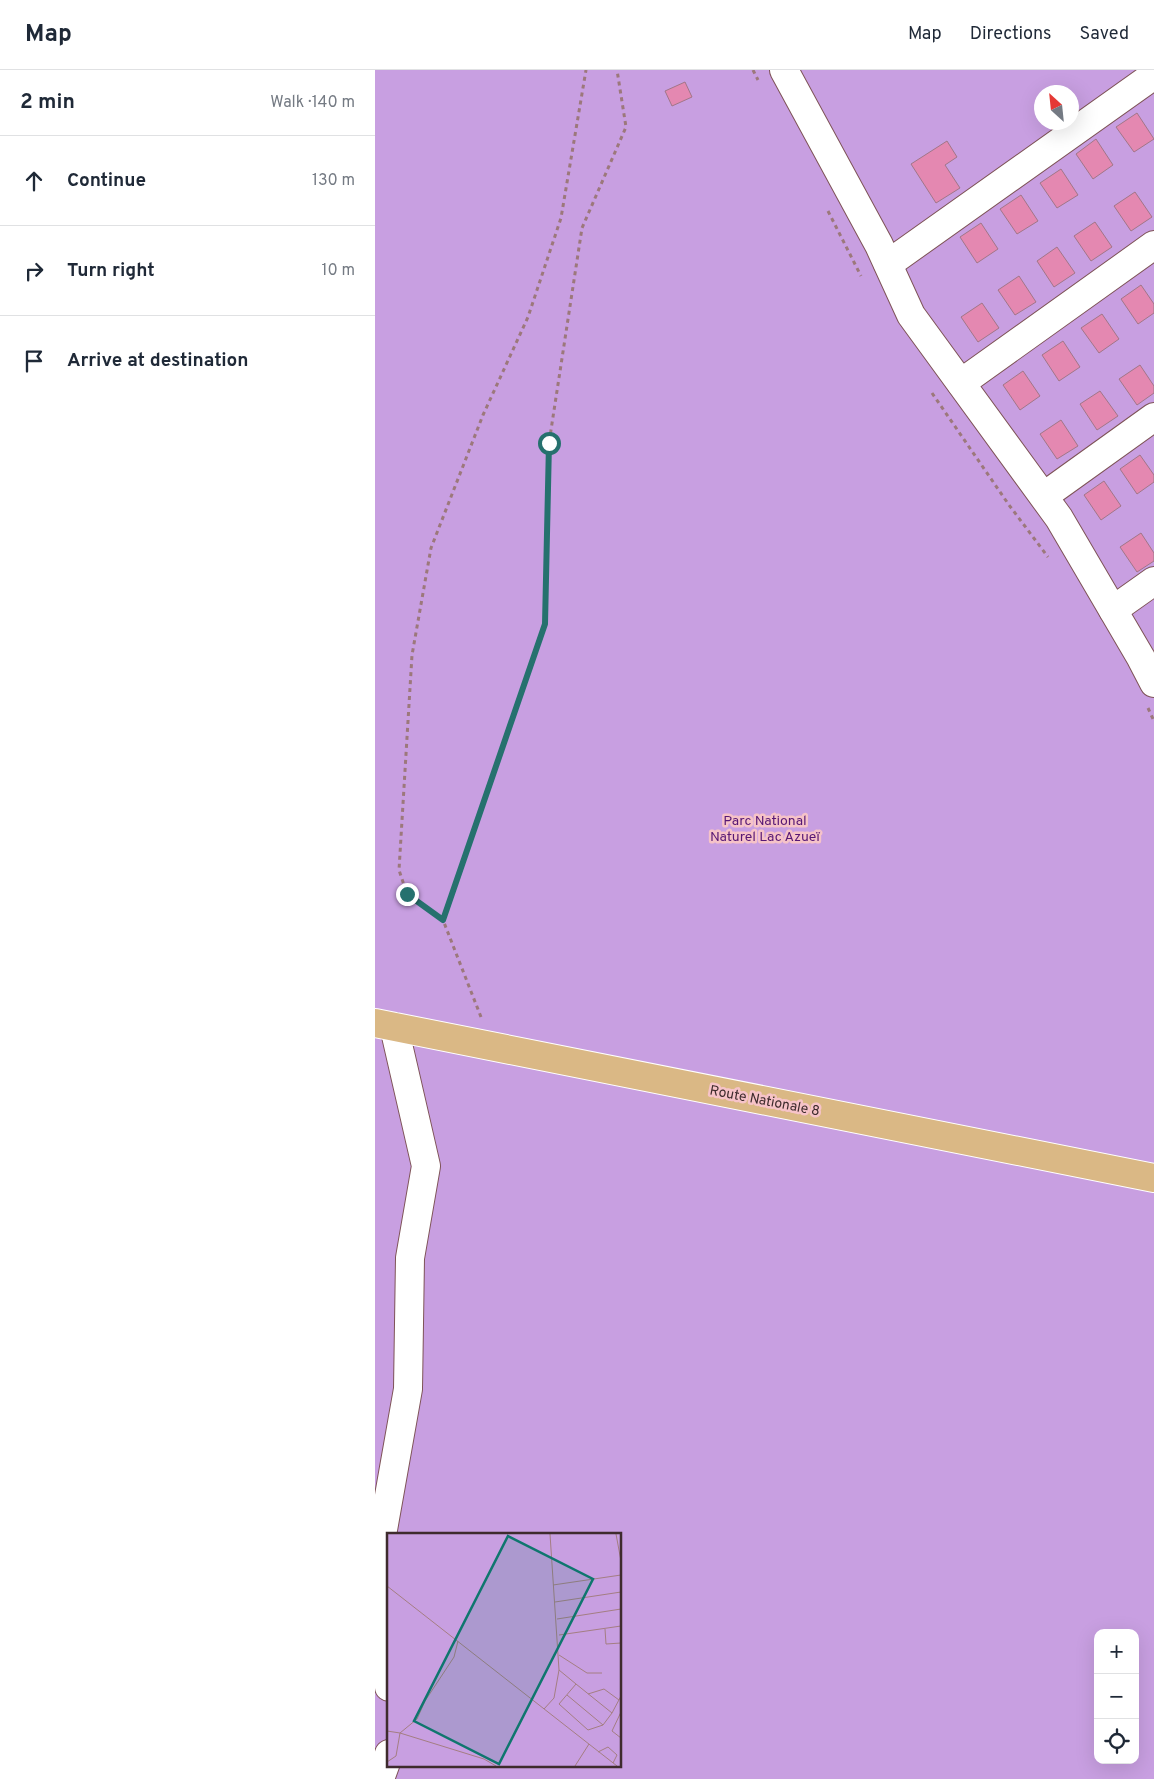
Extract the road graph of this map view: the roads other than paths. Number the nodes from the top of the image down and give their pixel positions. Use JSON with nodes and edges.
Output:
{"nodes":[{"id":1,"x":784,"y":70,"type":"edge"},
{"id":2,"x":1154,"y":75,"type":"edge"},
{"id":3,"x":1154,"y":245,"type":"edge"},
{"id":4,"x":887,"y":264,"type":"junction"},
{"id":5,"x":961,"y":383,"type":"junction"},
{"id":6,"x":1154,"y":417,"type":"edge"},
{"id":7,"x":1044,"y":496,"type":"junction"},
{"id":8,"x":1154,"y":581,"type":"edge"},
{"id":9,"x":1113,"y":610,"type":"junction"},
{"id":10,"x":1154,"y":683,"type":"edge"},
{"id":11,"x":384,"y":1025,"type":"edge"},
{"id":12,"x":1154,"y":1178,"type":"edge"},
{"id":13,"x":387,"y":1670,"type":"edge"},
{"id":14,"x":387,"y":1760,"type":"edge"},
{"id":15,"x":380,"y":1779,"type":"edge"}],
"edges":[{"from":1,"to":4,"type":"street"},
{"from":2,"to":4,"type":"street"},
{"from":3,"to":5,"type":"street"},
{"from":4,"to":5,"type":"street"},
{"from":5,"to":7,"type":"street"},
{"from":6,"to":7,"type":"street"},
{"from":7,"to":9,"type":"street"},
{"from":8,"to":9,"type":"street"},
{"from":9,"to":10,"type":"street"},
{"from":11,"to":12,"type":"main road","name":"Route Nationale 8"},
{"from":11,"to":13,"type":"street"},
{"from":14,"to":15,"type":"street"}]}
